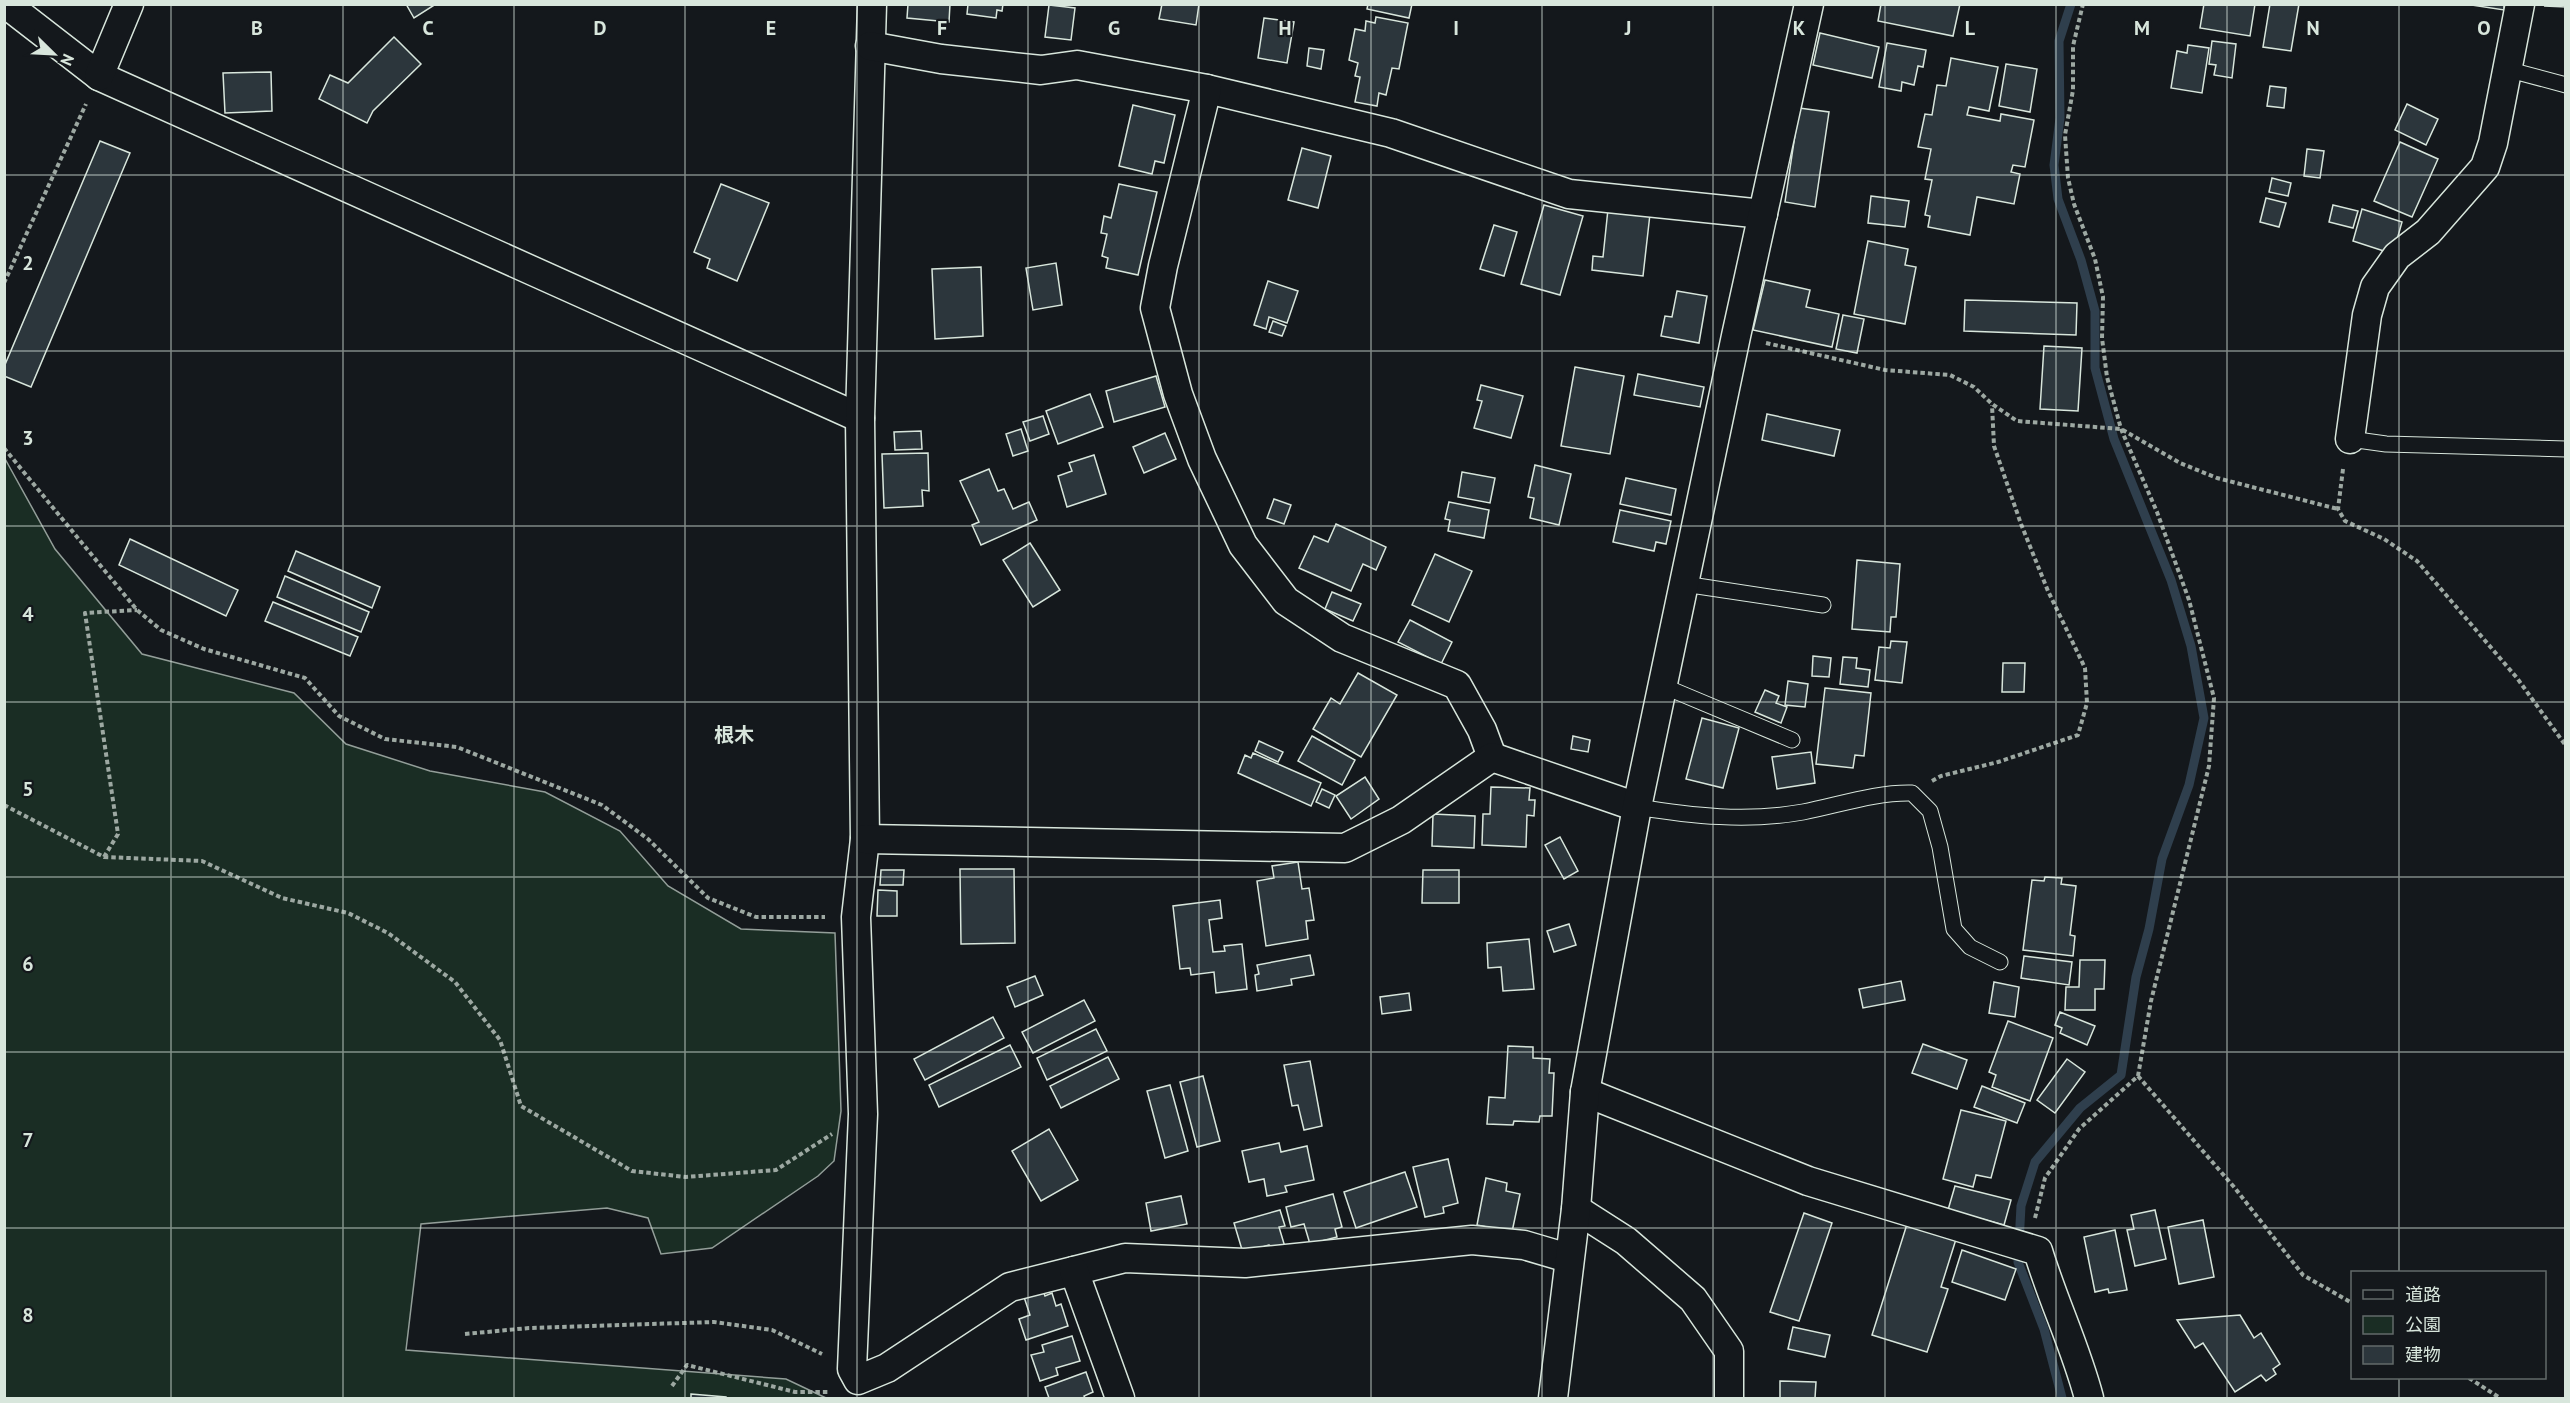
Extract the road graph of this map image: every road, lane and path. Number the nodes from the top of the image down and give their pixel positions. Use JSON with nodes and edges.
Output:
{"nodes":[{"id":1,"x":6,"y":4,"type":"edge"},
{"id":2,"x":129,"y":4,"type":"edge"},
{"id":3,"x":872,"y":4,"type":"edge"},
{"id":4,"x":1809,"y":4,"type":"edge"},
{"id":5,"x":2083,"y":4,"type":"edge"},
{"id":6,"x":2520,"y":4,"type":"edge"},
{"id":7,"x":870,"y":46,"type":"junction"},
{"id":8,"x":2506,"y":69,"type":"junction"},
{"id":9,"x":99,"y":76,"type":"junction"},
{"id":10,"x":2565,"y":85,"type":"edge"},
{"id":11,"x":1208,"y":89,"type":"junction"},
{"id":12,"x":1763,"y":214,"type":"junction"},
{"id":13,"x":4,"y":283,"type":"edge"},
{"id":14,"x":1736,"y":336,"type":"junction"},
{"id":15,"x":1992,"y":404,"type":"junction"},
{"id":16,"x":860,"y":418,"type":"junction"},
{"id":17,"x":2121,"y":429,"type":"junction"},
{"id":18,"x":2350,"y":439,"type":"junction"},
{"id":19,"x":4,"y":448,"type":"edge"},
{"id":20,"x":2565,"y":449,"type":"edge"},
{"id":21,"x":2338,"y":509,"type":"junction"},
{"id":22,"x":1684,"y":584,"type":"junction"},
{"id":23,"x":1823,"y":605,"type":"dead end"},
{"id":24,"x":137,"y":610,"type":"junction"},
{"id":25,"x":1663,"y":686,"type":"junction"},
{"id":26,"x":1792,"y":740,"type":"dead end"},
{"id":27,"x":2565,"y":746,"type":"edge"},
{"id":28,"x":1491,"y":757,"type":"junction"},
{"id":29,"x":1912,"y":793,"type":"junction"},
{"id":30,"x":4,"y":805,"type":"edge"},
{"id":31,"x":1637,"y":807,"type":"junction"},
{"id":32,"x":865,"y":839,"type":"junction"},
{"id":33,"x":104,"y":857,"type":"junction"},
{"id":34,"x":856,"y":917,"type":"junction"},
{"id":35,"x":2000,"y":962,"type":"dead end"},
{"id":36,"x":2138,"y":1076,"type":"junction"},
{"id":37,"x":1585,"y":1092,"type":"junction"},
{"id":38,"x":863,"y":1114,"type":"junction"},
{"id":39,"x":1576,"y":1209,"type":"junction"},
{"id":40,"x":2038,"y":1251,"type":"junction"},
{"id":41,"x":1568,"y":1258,"type":"junction"},
{"id":42,"x":1074,"y":1271,"type":"junction"},
{"id":43,"x":2351,"y":1302,"type":"edge"},
{"id":44,"x":465,"y":1334,"type":"dead end"},
{"id":45,"x":855,"y":1374,"type":"junction"},
{"id":46,"x":2472,"y":1379,"type":"edge"},
{"id":47,"x":672,"y":1386,"type":"dead end"},
{"id":48,"x":1120,"y":1398,"type":"edge"},
{"id":49,"x":1553,"y":1398,"type":"edge"},
{"id":50,"x":1729,"y":1398,"type":"edge"},
{"id":51,"x":2089,"y":1398,"type":"edge"},
{"id":52,"x":2500,"y":1398,"type":"edge"}],
"edges":[{"from":1,"to":9,"type":"street"},
{"from":2,"to":9,"type":"street"},
{"from":3,"to":7,"type":"street"},
{"from":4,"to":12,"type":"street"},
{"from":5,"to":17,"type":"path"},
{"from":6,"to":8,"type":"street"},
{"from":7,"to":11,"type":"street"},
{"from":7,"to":16,"type":"street"},
{"from":8,"to":10,"type":"lane"},
{"from":8,"to":18,"type":"street"},
{"from":9,"to":13,"type":"path"},
{"from":9,"to":16,"type":"street"},
{"from":11,"to":12,"type":"street"},
{"from":11,"to":28,"type":"street"},
{"from":12,"to":14,"type":"street"},
{"from":14,"to":15,"type":"path"},
{"from":14,"to":22,"type":"street"},
{"from":15,"to":17,"type":"path"},
{"from":15,"to":29,"type":"path"},
{"from":16,"to":32,"type":"street"},
{"from":17,"to":21,"type":"path"},
{"from":17,"to":36,"type":"path"},
{"from":18,"to":20,"type":"lane"},
{"from":18,"to":21,"type":"path"},
{"from":19,"to":24,"type":"path"},
{"from":21,"to":27,"type":"path"},
{"from":22,"to":23,"type":"lane"},
{"from":22,"to":25,"type":"street"},
{"from":24,"to":33,"type":"path"},
{"from":24,"to":34,"type":"path"},
{"from":25,"to":26,"type":"lane"},
{"from":25,"to":31,"type":"street"},
{"from":28,"to":31,"type":"street"},
{"from":28,"to":32,"type":"street"},
{"from":29,"to":31,"type":"lane"},
{"from":29,"to":35,"type":"lane"},
{"from":30,"to":33,"type":"path"},
{"from":31,"to":37,"type":"street"},
{"from":32,"to":34,"type":"street"},
{"from":33,"to":38,"type":"path"},
{"from":34,"to":38,"type":"street"},
{"from":36,"to":40,"type":"path"},
{"from":36,"to":43,"type":"path"},
{"from":37,"to":39,"type":"street"},
{"from":37,"to":40,"type":"street"},
{"from":38,"to":45,"type":"street"},
{"from":39,"to":41,"type":"street"},
{"from":39,"to":50,"type":"street"},
{"from":40,"to":51,"type":"street"},
{"from":41,"to":42,"type":"street"},
{"from":41,"to":49,"type":"street"},
{"from":42,"to":45,"type":"street"},
{"from":42,"to":48,"type":"street"},
{"from":44,"to":45,"type":"path"},
{"from":45,"to":47,"type":"path"},
{"from":46,"to":52,"type":"path"}]}
